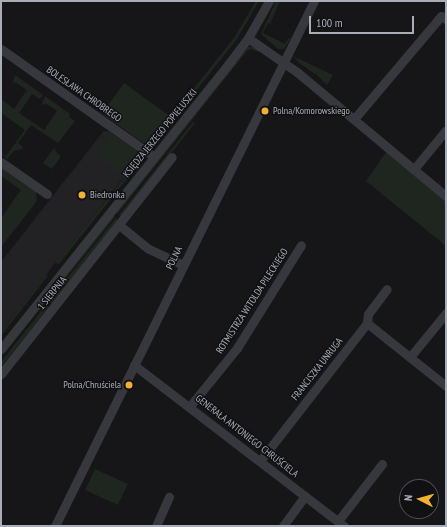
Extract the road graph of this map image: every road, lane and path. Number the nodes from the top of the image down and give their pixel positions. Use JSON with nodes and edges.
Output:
{"nodes":[{"id":1,"x":268,"y":1,"type":"edge"},
{"id":2,"x":314,"y":1,"type":"edge"},
{"id":3,"x":446,"y":19,"type":"edge"},
{"id":4,"x":248,"y":38,"type":"junction"},
{"id":5,"x":1,"y":49,"type":"edge"},
{"id":6,"x":284,"y":63,"type":"junction"},
{"id":7,"x":354,"y":119,"type":"junction"},
{"id":8,"x":446,"y":130,"type":"edge"},
{"id":9,"x":154,"y":157,"type":"junction"},
{"id":10,"x":172,"y":157,"type":"dead end"},
{"id":11,"x":1,"y":162,"type":"edge"},
{"id":12,"x":414,"y":169,"type":"junction"},
{"id":13,"x":47,"y":194,"type":"dead end"},
{"id":14,"x":446,"y":196,"type":"edge"},
{"id":15,"x":119,"y":226,"type":"junction"},
{"id":16,"x":301,"y":245,"type":"dead end"},
{"id":17,"x":184,"y":265,"type":"junction"},
{"id":18,"x":387,"y":289,"type":"dead end"},
{"id":19,"x":446,"y":313,"type":"edge"},
{"id":20,"x":367,"y":323,"type":"junction"},
{"id":21,"x":1,"y":349,"type":"edge"},
{"id":22,"x":410,"y":357,"type":"junction"},
{"id":23,"x":134,"y":365,"type":"junction"},
{"id":24,"x":1,"y":374,"type":"edge"},
{"id":25,"x":446,"y":386,"type":"edge"},
{"id":26,"x":190,"y":406,"type":"junction"},
{"id":27,"x":260,"y":461,"type":"junction"},
{"id":28,"x":382,"y":464,"type":"dead end"},
{"id":29,"x":305,"y":496,"type":"junction"},
{"id":30,"x":169,"y":497,"type":"dead end"},
{"id":31,"x":341,"y":524,"type":"edge"},
{"id":32,"x":55,"y":526,"type":"edge"},
{"id":33,"x":156,"y":526,"type":"edge"},
{"id":34,"x":283,"y":526,"type":"edge"}],
"edges":[{"from":1,"to":4,"type":"street","name":"KSIĘDZA JERZEGO POPIEŁUSZKI"},
{"from":2,"to":6,"type":"street","name":"POLNA"},
{"from":3,"to":7,"type":"street"},
{"from":4,"to":6,"type":"street"},
{"from":4,"to":9,"type":"street","name":"KSIĘDZA JERZEGO POPIEŁUSZKI"},
{"from":5,"to":9,"type":"street","name":"BOLESŁAWA CHROBREGO"},
{"from":6,"to":7,"type":"street"},
{"from":6,"to":17,"type":"street","name":"POLNA"},
{"from":7,"to":12,"type":"street"},
{"from":8,"to":12,"type":"street"},
{"from":9,"to":21,"type":"street","name":"KSIĘDZA JERZEGO POPIEŁUSZKI"},
{"from":10,"to":15,"type":"street","name":"1 SIERPNIA"},
{"from":11,"to":13,"type":"street"},
{"from":12,"to":14,"type":"street"},
{"from":15,"to":17,"type":"street"},
{"from":15,"to":24,"type":"street","name":"1 SIERPNIA"},
{"from":16,"to":26,"type":"street","name":"ROTMISTRZA WITOLDA PILECKIEGO"},
{"from":17,"to":23,"type":"street","name":"POLNA"},
{"from":18,"to":20,"type":"street","name":"FRANCISZKA UNRUGA"},
{"from":19,"to":22,"type":"street"},
{"from":20,"to":22,"type":"street"},
{"from":20,"to":27,"type":"street","name":"FRANCISZKA UNRUGA"},
{"from":22,"to":25,"type":"street"},
{"from":23,"to":26,"type":"street","name":"GENERAŁA ANTONIEGO CHRUŚCIELA"},
{"from":23,"to":32,"type":"street","name":"POLNA"},
{"from":26,"to":27,"type":"street","name":"GENERAŁA ANTONIEGO CHRUŚCIELA"},
{"from":27,"to":29,"type":"street","name":"GENERAŁA ANTONIEGO CHRUŚCIELA"},
{"from":28,"to":31,"type":"street"},
{"from":29,"to":31,"type":"street","name":"GENERAŁA ANTONIEGO CHRUŚCIELA"},
{"from":29,"to":34,"type":"street"},
{"from":30,"to":33,"type":"street"}]}
